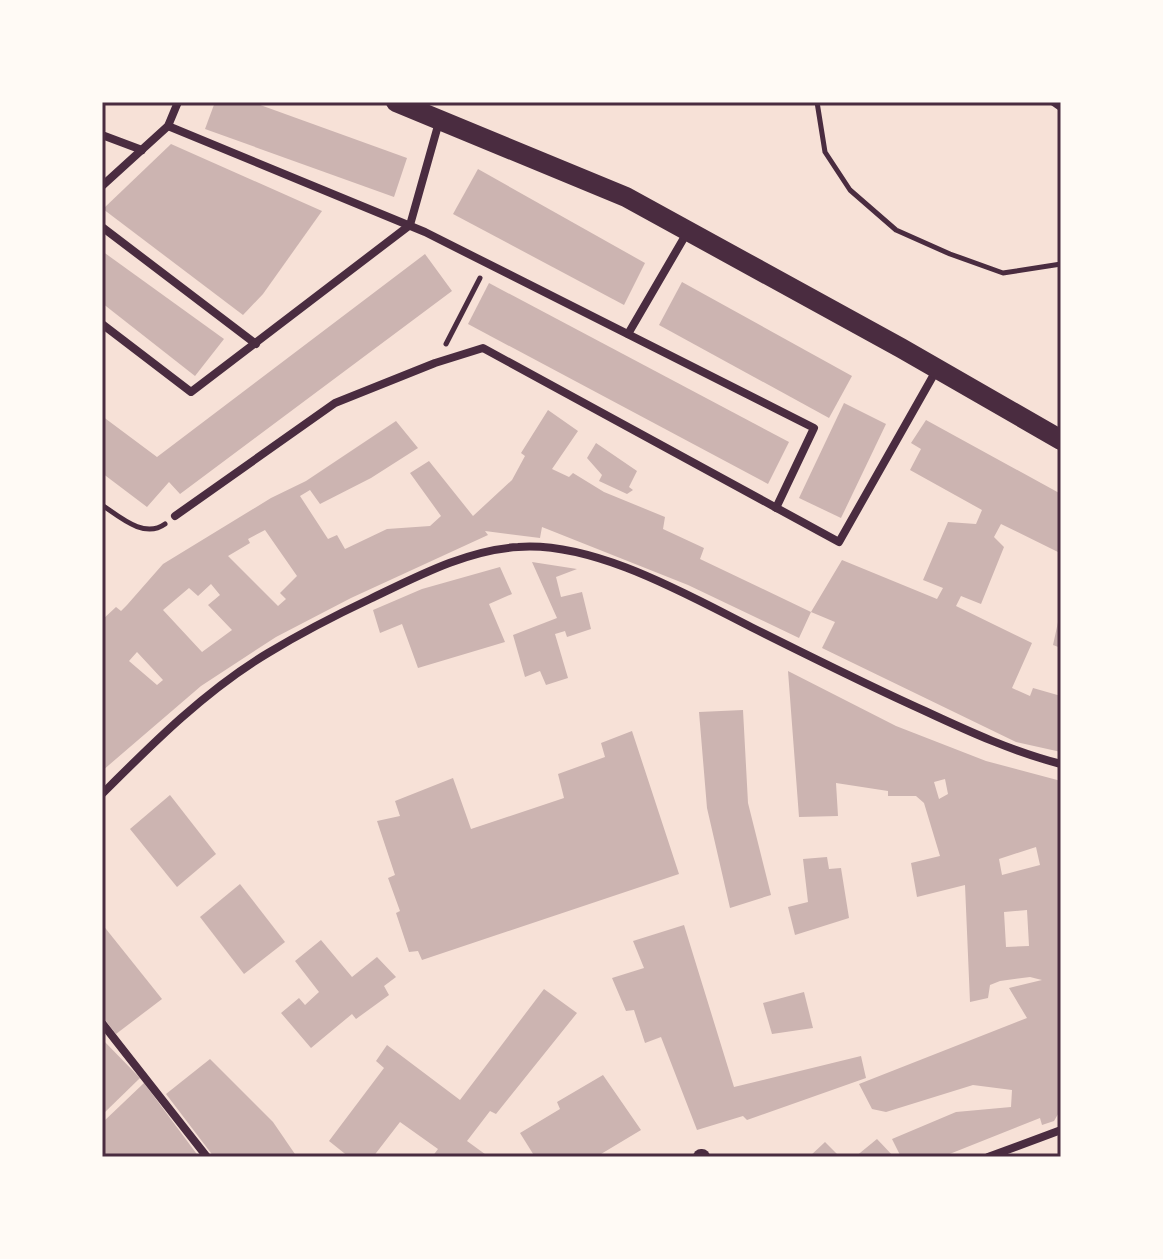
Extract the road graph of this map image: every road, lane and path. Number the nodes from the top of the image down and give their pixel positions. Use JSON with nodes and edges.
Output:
{"nodes":[{"id":1,"x":178,"y":102,"type":"edge"},
{"id":2,"x":396,"y":102,"type":"edge"},
{"id":3,"x":817,"y":102,"type":"edge"},
{"id":4,"x":1051,"y":102,"type":"edge"},
{"id":5,"x":1061,"y":109,"type":"edge"},
{"id":6,"x":439,"y":120,"type":"junction"},
{"id":7,"x":168,"y":126,"type":"junction"},
{"id":8,"x":102,"y":135,"type":"edge"},
{"id":9,"x":142,"y":150,"type":"junction"},
{"id":10,"x":102,"y":186,"type":"edge"},
{"id":11,"x":410,"y":225,"type":"junction"},
{"id":12,"x":102,"y":227,"type":"edge"},
{"id":13,"x":688,"y":231,"type":"junction"},
{"id":14,"x":488,"y":263,"type":"junction"},
{"id":15,"x":1061,"y":264,"type":"edge"},
{"id":16,"x":102,"y":324,"type":"edge"},
{"id":17,"x":628,"y":334,"type":"junction"},
{"id":18,"x":256,"y":344,"type":"junction"},
{"id":19,"x":435,"y":363,"type":"junction"},
{"id":20,"x":937,"y":368,"type":"junction"},
{"id":21,"x":1061,"y":440,"type":"edge"},
{"id":22,"x":102,"y":505,"type":"edge"},
{"id":23,"x":776,"y":508,"type":"junction"},
{"id":24,"x":175,"y":516,"type":"joint"},
{"id":25,"x":1061,"y":764,"type":"edge"},
{"id":26,"x":102,"y":794,"type":"edge"},
{"id":27,"x":102,"y":1023,"type":"edge"},
{"id":28,"x":1061,"y":1130,"type":"edge"},
{"id":29,"x":207,"y":1157,"type":"edge"},
{"id":30,"x":988,"y":1157,"type":"edge"}],
"edges":[{"from":1,"to":7,"type":"street"},
{"from":2,"to":6,"type":"main road"},
{"from":3,"to":15,"type":"path"},
{"from":4,"to":5,"type":"path"},
{"from":6,"to":11,"type":"street"},
{"from":6,"to":13,"type":"main road"},
{"from":7,"to":9,"type":"street"},
{"from":7,"to":11,"type":"street"},
{"from":8,"to":9,"type":"street"},
{"from":9,"to":10,"type":"street"},
{"from":11,"to":14,"type":"street"},
{"from":11,"to":18,"type":"street"},
{"from":12,"to":18,"type":"street"},
{"from":13,"to":17,"type":"street"},
{"from":13,"to":20,"type":"main road"},
{"from":14,"to":17,"type":"street"},
{"from":14,"to":19,"type":"path"},
{"from":16,"to":18,"type":"street"},
{"from":17,"to":23,"type":"street"},
{"from":19,"to":23,"type":"street"},
{"from":19,"to":24,"type":"street"},
{"from":20,"to":21,"type":"main road"},
{"from":20,"to":23,"type":"street"},
{"from":22,"to":24,"type":"path"},
{"from":25,"to":26,"type":"street"},
{"from":27,"to":29,"type":"street"},
{"from":28,"to":30,"type":"street"}]}
